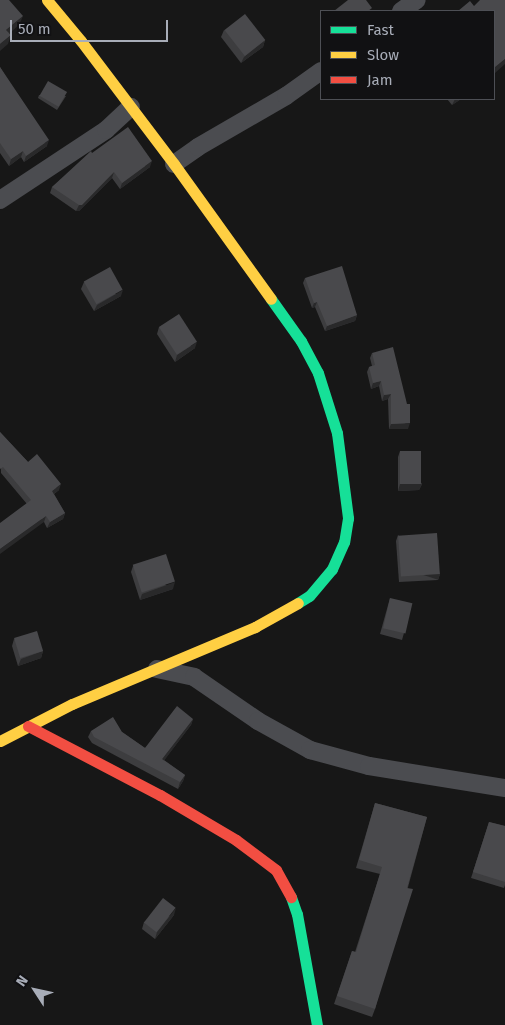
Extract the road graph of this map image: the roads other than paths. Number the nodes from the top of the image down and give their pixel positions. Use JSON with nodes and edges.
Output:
{"nodes":[{"id":1,"x":47,"y":0,"type":"edge"},
{"id":2,"x":417,"y":0,"type":"edge"},
{"id":3,"x":402,"y":10,"type":"edge"},
{"id":4,"x":320,"y":71,"type":"edge"},
{"id":5,"x":131,"y":107,"type":"junction"},
{"id":6,"x":174,"y":164,"type":"junction"},
{"id":7,"x":0,"y":200,"type":"edge"},
{"id":8,"x":158,"y":669,"type":"junction"},
{"id":9,"x":28,"y":726,"type":"junction"},
{"id":10,"x":0,"y":741,"type":"edge"},
{"id":11,"x":505,"y":788,"type":"edge"},
{"id":12,"x":317,"y":1025,"type":"edge"}],
"edges":[{"from":1,"to":5,"type":"street"},
{"from":2,"to":3,"type":"street"},
{"from":4,"to":6,"type":"street"},
{"from":5,"to":6,"type":"street"},
{"from":5,"to":7,"type":"street"},
{"from":6,"to":8,"type":"street"},
{"from":8,"to":9,"type":"street"},
{"from":8,"to":11,"type":"street"},
{"from":9,"to":10,"type":"street"},
{"from":9,"to":12,"type":"street"}]}
